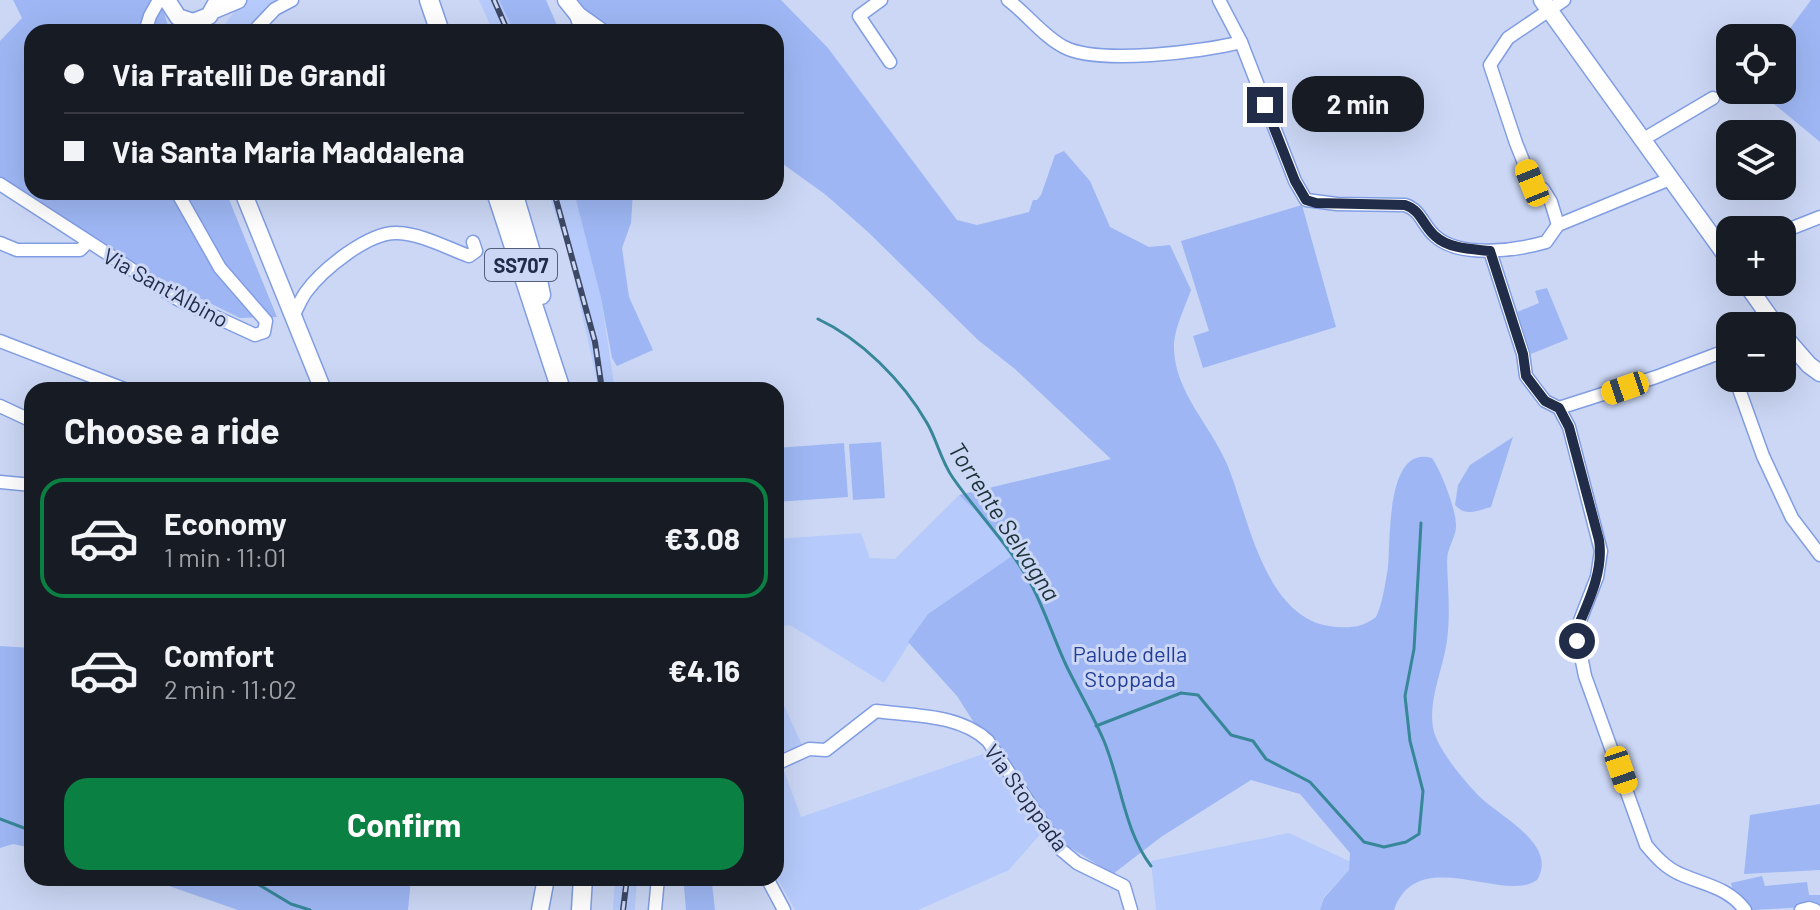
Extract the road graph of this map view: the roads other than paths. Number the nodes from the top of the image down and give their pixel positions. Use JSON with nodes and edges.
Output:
{"nodes":[{"id":1,"x":159,"y":0,"type":"edge"},
{"id":2,"x":238,"y":0,"type":"edge"},
{"id":3,"x":292,"y":0,"type":"edge"},
{"id":4,"x":429,"y":0,"type":"edge"},
{"id":5,"x":566,"y":0,"type":"edge"},
{"id":6,"x":881,"y":0,"type":"edge"},
{"id":7,"x":1008,"y":0,"type":"edge"},
{"id":8,"x":1219,"y":0,"type":"edge"},
{"id":9,"x":1564,"y":0,"type":"edge"},
{"id":10,"x":1545,"y":5,"type":"edge"},
{"id":11,"x":176,"y":15,"type":"edge"},
{"id":12,"x":211,"y":15,"type":"edge"},
{"id":13,"x":578,"y":15,"type":"junction"},
{"id":14,"x":149,"y":24,"type":"edge"},
{"id":15,"x":152,"y":24,"type":"edge"},
{"id":16,"x":261,"y":24,"type":"edge"},
{"id":17,"x":437,"y":24,"type":"edge"},
{"id":18,"x":581,"y":24,"type":"edge"},
{"id":19,"x":591,"y":24,"type":"edge"},
{"id":20,"x":1241,"y":42,"type":"junction"},
{"id":21,"x":890,"y":62,"type":"dead end"},
{"id":22,"x":1713,"y":98,"type":"dead end"},
{"id":23,"x":1642,"y":140,"type":"junction"},
{"id":24,"x":1670,"y":179,"type":"junction"},
{"id":25,"x":0,"y":184,"type":"edge"},
{"id":26,"x":24,"y":200,"type":"edge"},
{"id":27,"x":24,"y":200,"type":"edge"},
{"id":28,"x":182,"y":200,"type":"edge"},
{"id":29,"x":246,"y":200,"type":"edge"},
{"id":30,"x":499,"y":200,"type":"edge"},
{"id":31,"x":515,"y":200,"type":"edge"},
{"id":32,"x":1820,"y":217,"type":"edge"},
{"id":33,"x":1558,"y":225,"type":"junction"},
{"id":34,"x":1796,"y":226,"type":"edge"},
{"id":35,"x":1716,"y":240,"type":"edge"},
{"id":36,"x":88,"y":242,"type":"junction"},
{"id":37,"x":473,"y":242,"type":"dead end"},
{"id":38,"x":0,"y":243,"type":"edge"},
{"id":39,"x":1490,"y":251,"type":"junction"},
{"id":40,"x":294,"y":314,"type":"junction"},
{"id":41,"x":545,"y":338,"type":"junction"},
{"id":42,"x":0,"y":341,"type":"edge"},
{"id":43,"x":1796,"y":350,"type":"edge"},
{"id":44,"x":1716,"y":354,"type":"edge"},
{"id":45,"x":1820,"y":373,"type":"edge"},
{"id":46,"x":106,"y":382,"type":"edge"},
{"id":47,"x":320,"y":382,"type":"edge"},
{"id":48,"x":559,"y":382,"type":"edge"},
{"id":49,"x":1740,"y":392,"type":"edge"},
{"id":50,"x":0,"y":406,"type":"edge"},
{"id":51,"x":1559,"y":408,"type":"junction"},
{"id":52,"x":24,"y":417,"type":"edge"},
{"id":53,"x":0,"y":482,"type":"edge"},
{"id":54,"x":24,"y":484,"type":"edge"},
{"id":55,"x":1820,"y":555,"type":"edge"},
{"id":56,"x":784,"y":760,"type":"edge"},
{"id":57,"x":544,"y":886,"type":"edge"},
{"id":58,"x":582,"y":886,"type":"edge"},
{"id":59,"x":657,"y":886,"type":"edge"},
{"id":60,"x":770,"y":886,"type":"edge"},
{"id":61,"x":540,"y":910,"type":"edge"},
{"id":62,"x":581,"y":910,"type":"edge"},
{"id":63,"x":655,"y":910,"type":"edge"},
{"id":64,"x":782,"y":910,"type":"edge"},
{"id":65,"x":1131,"y":910,"type":"edge"},
{"id":66,"x":1745,"y":910,"type":"edge"},
{"id":67,"x":1801,"y":910,"type":"edge"},
{"id":68,"x":1815,"y":910,"type":"edge"}],
"edges":[{"from":1,"to":14,"type":"street"},
{"from":2,"to":12,"type":"main road"},
{"from":3,"to":16,"type":"street"},
{"from":4,"to":17,"type":"highway"},
{"from":5,"to":13,"type":"main road"},
{"from":6,"to":21,"type":"street"},
{"from":7,"to":20,"type":"street"},
{"from":8,"to":20,"type":"street"},
{"from":9,"to":10,"type":"street"},
{"from":10,"to":23,"type":"main road"},
{"from":10,"to":33,"type":"street"},
{"from":11,"to":12,"type":"main road"},
{"from":11,"to":15,"type":"street"},
{"from":13,"to":18,"type":"main road"},
{"from":13,"to":19,"type":"main road"},
{"from":20,"to":39,"type":"street"},
{"from":22,"to":23,"type":"street"},
{"from":23,"to":24,"type":"main road"},
{"from":24,"to":33,"type":"street"},
{"from":24,"to":35,"type":"main road"},
{"from":25,"to":27,"type":"street","name":"Via Sant'Albino"},
{"from":26,"to":36,"type":"street","name":"Via Sant'Albino"},
{"from":28,"to":36,"type":"street","name":"Via Sant'Albino"},
{"from":29,"to":40,"type":"main road"},
{"from":30,"to":41,"type":"highway","number":"SS707"},
{"from":31,"to":41,"type":"highway"},
{"from":32,"to":34,"type":"street"},
{"from":33,"to":39,"type":"street"},
{"from":36,"to":38,"type":"street","name":"Via Sant'Albino"},
{"from":37,"to":40,"type":"street"},
{"from":39,"to":51,"type":"street"},
{"from":40,"to":47,"type":"main road"},
{"from":41,"to":48,"type":"highway","number":"SS707"},
{"from":42,"to":46,"type":"street"},
{"from":43,"to":45,"type":"main road"},
{"from":44,"to":51,"type":"street"},
{"from":49,"to":55,"type":"street"},
{"from":50,"to":52,"type":"street"},
{"from":51,"to":66,"type":"street"},
{"from":53,"to":54,"type":"street"},
{"from":56,"to":65,"type":"street","name":"Via Stoppada"},
{"from":57,"to":61,"type":"main road"},
{"from":58,"to":62,"type":"highway"},
{"from":59,"to":63,"type":"street"},
{"from":60,"to":64,"type":"street"},
{"from":67,"to":68,"type":"street"}]}
